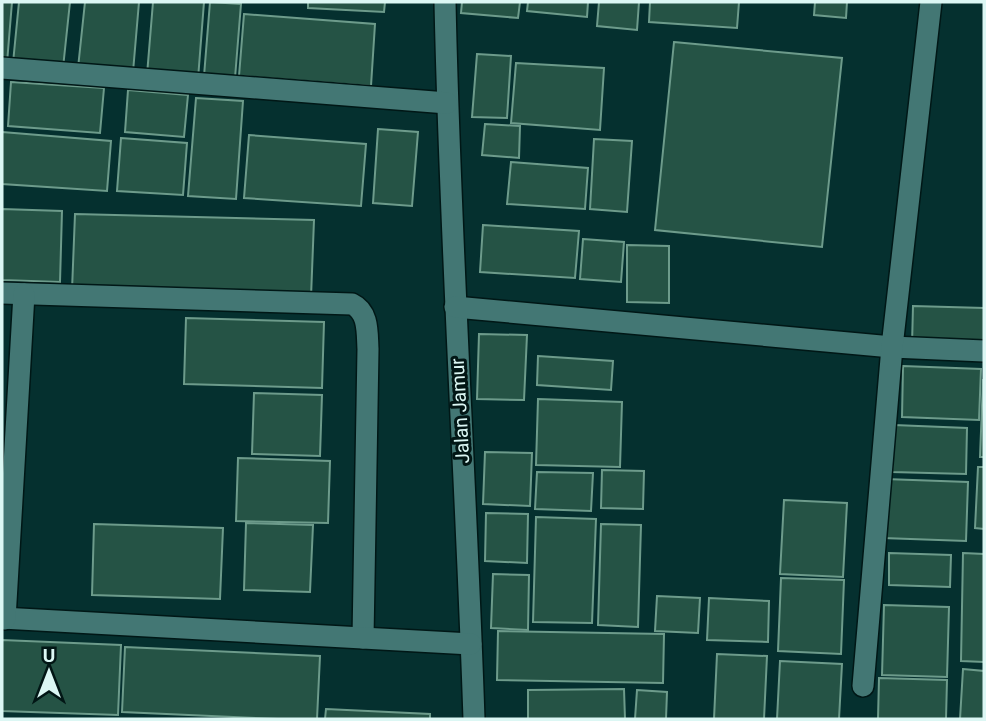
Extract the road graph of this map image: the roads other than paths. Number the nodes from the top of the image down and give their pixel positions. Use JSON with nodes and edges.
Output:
{"nodes":[{"id":1,"x":445,"y":2,"type":"edge"},
{"id":2,"x":931,"y":2,"type":"edge"},
{"id":3,"x":2,"y":68,"type":"edge"},
{"id":4,"x":447,"y":103,"type":"junction"},
{"id":5,"x":2,"y":293,"type":"edge"},
{"id":6,"x":24,"y":294,"type":"junction"},
{"id":7,"x":455,"y":307,"type":"junction"},
{"id":8,"x":892,"y":347,"type":"junction"},
{"id":9,"x":984,"y":351,"type":"edge"},
{"id":10,"x":4,"y":618,"type":"edge"},
{"id":11,"x":363,"y":638,"type":"junction"},
{"id":12,"x":471,"y":644,"type":"junction"},
{"id":13,"x":863,"y":686,"type":"dead end"},
{"id":14,"x":474,"y":719,"type":"edge"}],
"edges":[{"from":1,"to":4,"type":"street","name":"Jalan Jamur"},
{"from":2,"to":8,"type":"street"},
{"from":3,"to":4,"type":"street"},
{"from":4,"to":7,"type":"street","name":"Jalan Jamur"},
{"from":5,"to":6,"type":"street"},
{"from":6,"to":10,"type":"street"},
{"from":6,"to":11,"type":"street"},
{"from":7,"to":8,"type":"street"},
{"from":7,"to":12,"type":"street","name":"Jalan Jamur"},
{"from":8,"to":9,"type":"street"},
{"from":8,"to":13,"type":"street"},
{"from":10,"to":11,"type":"street"},
{"from":11,"to":12,"type":"street"},
{"from":12,"to":14,"type":"street","name":"Jalan Jamur"}]}
